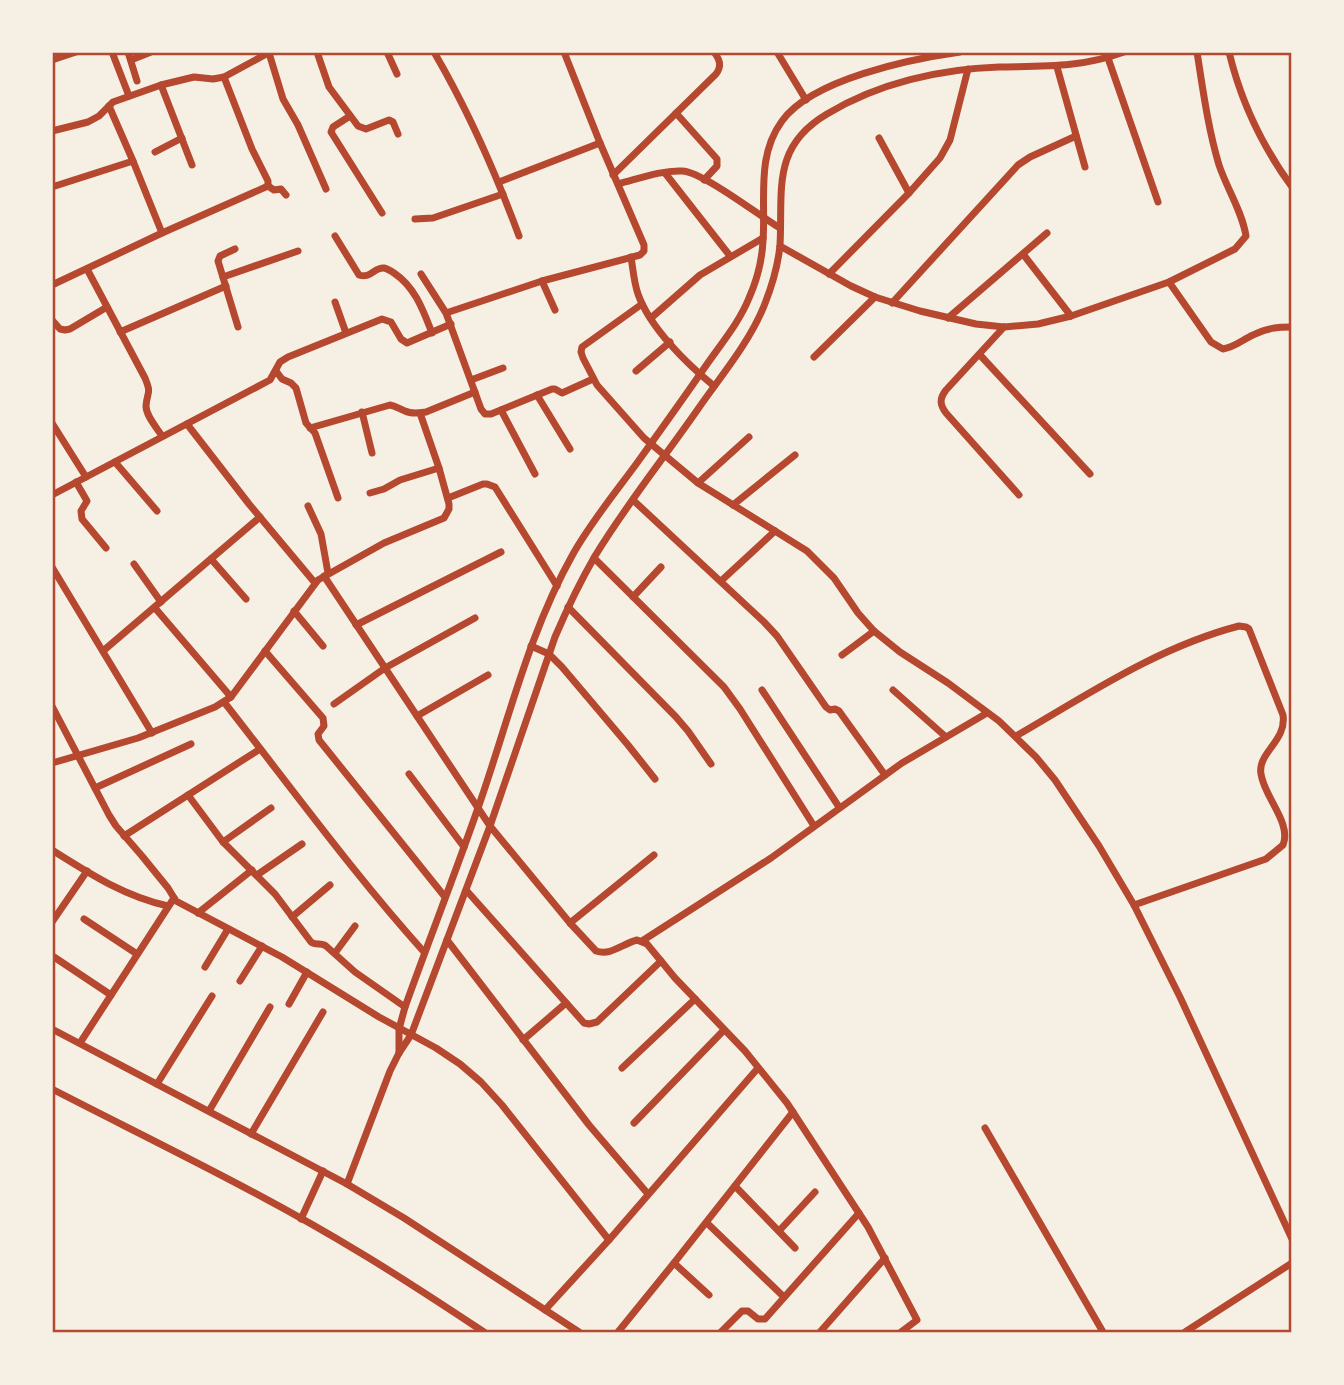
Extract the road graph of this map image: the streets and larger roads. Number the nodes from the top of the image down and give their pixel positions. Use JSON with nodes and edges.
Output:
{"nodes":[{"id":1,"x":76,"y":52,"type":"edge"},
{"id":2,"x":113,"y":52,"type":"edge"},
{"id":3,"x":151,"y":52,"type":"edge"},
{"id":4,"x":317,"y":52,"type":"edge"},
{"id":5,"x":387,"y":52,"type":"edge"},
{"id":6,"x":434,"y":52,"type":"edge"},
{"id":7,"x":564,"y":52,"type":"edge"},
{"id":8,"x":714,"y":52,"type":"edge"},
{"id":9,"x":778,"y":52,"type":"edge"},
{"id":10,"x":960,"y":52,"type":"edge"},
{"id":11,"x":1124,"y":52,"type":"edge"},
{"id":12,"x":1196,"y":52,"type":"edge"},
{"id":13,"x":1229,"y":52,"type":"edge"},
{"id":14,"x":269,"y":53,"type":"edge"},
{"id":15,"x":946,"y":53,"type":"edge"},
{"id":16,"x":129,"y":56,"type":"edge"},
{"id":17,"x":1108,"y":58,"type":"junction"},
{"id":18,"x":52,"y":60,"type":"edge"},
{"id":19,"x":1057,"y":67,"type":"junction"},
{"id":20,"x":968,"y":69,"type":"junction"},
{"id":21,"x":397,"y":74,"type":"dead end"},
{"id":22,"x":224,"y":78,"type":"junction"},
{"id":23,"x":137,"y":80,"type":"dead end"},
{"id":24,"x":161,"y":85,"type":"junction"},
{"id":25,"x":129,"y":96,"type":"junction"},
{"id":26,"x":806,"y":100,"type":"junction"},
{"id":27,"x":108,"y":106,"type":"junction"},
{"id":28,"x":676,"y":113,"type":"junction"},
{"id":29,"x":350,"y":116,"type":"junction"},
{"id":30,"x":52,"y":131,"type":"edge"},
{"id":31,"x":398,"y":134,"type":"dead end"},
{"id":32,"x":1076,"y":136,"type":"junction"},
{"id":33,"x":182,"y":138,"type":"junction"},
{"id":34,"x":879,"y":138,"type":"dead end"},
{"id":35,"x":600,"y":143,"type":"junction"},
{"id":36,"x":155,"y":152,"type":"dead end"},
{"id":37,"x":133,"y":161,"type":"junction"},
{"id":38,"x":192,"y":165,"type":"dead end"},
{"id":39,"x":1085,"y":167,"type":"dead end"},
{"id":40,"x":665,"y":173,"type":"junction"},
{"id":41,"x":614,"y":175,"type":"junction"},
{"id":42,"x":704,"y":180,"type":"junction"},
{"id":43,"x":499,"y":183,"type":"junction"},
{"id":44,"x":618,"y":184,"type":"junction"},
{"id":45,"x":268,"y":186,"type":"junction"},
{"id":46,"x":52,"y":187,"type":"edge"},
{"id":47,"x":1292,"y":187,"type":"edge"},
{"id":48,"x":326,"y":189,"type":"dead end"},
{"id":49,"x":909,"y":193,"type":"junction"},
{"id":50,"x":503,"y":194,"type":"junction"},
{"id":51,"x":286,"y":195,"type":"dead end"},
{"id":52,"x":1158,"y":202,"type":"dead end"},
{"id":53,"x":382,"y":213,"type":"dead end"},
{"id":54,"x":763,"y":218,"type":"junction"},
{"id":55,"x":415,"y":219,"type":"dead end"},
{"id":56,"x":780,"y":228,"type":"junction"},
{"id":57,"x":162,"y":233,"type":"junction"},
{"id":58,"x":1047,"y":233,"type":"dead end"},
{"id":59,"x":335,"y":236,"type":"dead end"},
{"id":60,"x":519,"y":236,"type":"dead end"},
{"id":61,"x":763,"y":238,"type":"junction"},
{"id":62,"x":780,"y":246,"type":"junction"},
{"id":63,"x":235,"y":249,"type":"dead end"},
{"id":64,"x":298,"y":251,"type":"dead end"},
{"id":65,"x":1023,"y":254,"type":"junction"},
{"id":66,"x":631,"y":257,"type":"junction"},
{"id":67,"x":730,"y":257,"type":"junction"},
{"id":68,"x":87,"y":269,"type":"junction"},
{"id":69,"x":421,"y":274,"type":"dead end"},
{"id":70,"x":829,"y":274,"type":"junction"},
{"id":71,"x":223,"y":277,"type":"junction"},
{"id":72,"x":542,"y":281,"type":"junction"},
{"id":73,"x":1169,"y":282,"type":"junction"},
{"id":74,"x":52,"y":285,"type":"edge"},
{"id":75,"x":226,"y":286,"type":"junction"},
{"id":76,"x":875,"y":297,"type":"junction"},
{"id":77,"x":335,"y":302,"type":"dead end"},
{"id":78,"x":892,"y":303,"type":"junction"},
{"id":79,"x":642,"y":304,"type":"junction"},
{"id":80,"x":107,"y":307,"type":"junction"},
{"id":81,"x":555,"y":310,"type":"dead end"},
{"id":82,"x":446,"y":313,"type":"junction"},
{"id":83,"x":1071,"y":316,"type":"junction"},
{"id":84,"x":650,"y":318,"type":"junction"},
{"id":85,"x":948,"y":318,"type":"junction"},
{"id":86,"x":52,"y":320,"type":"edge"},
{"id":87,"x":451,"y":324,"type":"junction"},
{"id":88,"x":238,"y":327,"type":"dead end"},
{"id":89,"x":1004,"y":327,"type":"junction"},
{"id":90,"x":1292,"y":327,"type":"edge"},
{"id":91,"x":120,"y":331,"type":"junction"},
{"id":92,"x":346,"y":333,"type":"junction"},
{"id":93,"x":432,"y":333,"type":"junction"},
{"id":94,"x":670,"y":342,"type":"junction"},
{"id":95,"x":979,"y":355,"type":"junction"},
{"id":96,"x":814,"y":357,"type":"dead end"},
{"id":97,"x":503,"y":368,"type":"dead end"},
{"id":98,"x":636,"y":370,"type":"dead end"},
{"id":99,"x":276,"y":372,"type":"junction"},
{"id":100,"x":700,"y":374,"type":"junction"},
{"id":101,"x":593,"y":379,"type":"junction"},
{"id":102,"x":471,"y":380,"type":"junction"},
{"id":103,"x":714,"y":386,"type":"junction"},
{"id":104,"x":475,"y":392,"type":"junction"},
{"id":105,"x":537,"y":395,"type":"junction"},
{"id":106,"x":501,"y":410,"type":"junction"},
{"id":107,"x":362,"y":412,"type":"junction"},
{"id":108,"x":420,"y":413,"type":"junction"},
{"id":109,"x":52,"y":424,"type":"edge"},
{"id":110,"x":187,"y":424,"type":"junction"},
{"id":111,"x":310,"y":428,"type":"junction"},
{"id":112,"x":162,"y":436,"type":"junction"},
{"id":113,"x":749,"y":437,"type":"dead end"},
{"id":114,"x":651,"y":444,"type":"junction"},
{"id":115,"x":570,"y":449,"type":"dead end"},
{"id":116,"x":372,"y":453,"type":"dead end"},
{"id":117,"x":666,"y":455,"type":"junction"},
{"id":118,"x":795,"y":455,"type":"dead end"},
{"id":119,"x":115,"y":462,"type":"junction"},
{"id":120,"x":439,"y":468,"type":"junction"},
{"id":121,"x":535,"y":474,"type":"dead end"},
{"id":122,"x":1090,"y":474,"type":"dead end"},
{"id":123,"x":86,"y":477,"type":"junction"},
{"id":124,"x":76,"y":482,"type":"junction"},
{"id":125,"x":698,"y":483,"type":"junction"},
{"id":126,"x":370,"y":493,"type":"dead end"},
{"id":127,"x":52,"y":495,"type":"edge"},
{"id":128,"x":1019,"y":495,"type":"dead end"},
{"id":129,"x":338,"y":498,"type":"dead end"},
{"id":130,"x":448,"y":498,"type":"junction"},
{"id":131,"x":633,"y":500,"type":"junction"},
{"id":132,"x":733,"y":505,"type":"junction"},
{"id":133,"x":308,"y":506,"type":"dead end"},
{"id":134,"x":157,"y":511,"type":"dead end"},
{"id":135,"x":260,"y":517,"type":"junction"},
{"id":136,"x":775,"y":531,"type":"junction"},
{"id":137,"x":106,"y":548,"type":"dead end"},
{"id":138,"x":501,"y":552,"type":"dead end"},
{"id":139,"x":594,"y":558,"type":"junction"},
{"id":140,"x":211,"y":559,"type":"junction"},
{"id":141,"x":134,"y":564,"type":"dead end"},
{"id":142,"x":52,"y":567,"type":"edge"},
{"id":143,"x":661,"y":567,"type":"dead end"},
{"id":144,"x":326,"y":575,"type":"junction"},
{"id":145,"x":720,"y":581,"type":"junction"},
{"id":146,"x":315,"y":583,"type":"junction"},
{"id":147,"x":557,"y":586,"type":"junction"},
{"id":148,"x":633,"y":597,"type":"junction"},
{"id":149,"x":246,"y":598,"type":"dead end"},
{"id":150,"x":161,"y":602,"type":"junction"},
{"id":151,"x":568,"y":607,"type":"junction"},
{"id":152,"x":155,"y":608,"type":"junction"},
{"id":153,"x":294,"y":611,"type":"junction"},
{"id":154,"x":475,"y":618,"type":"dead end"},
{"id":155,"x":356,"y":625,"type":"junction"},
{"id":156,"x":874,"y":631,"type":"junction"},
{"id":157,"x":323,"y":646,"type":"dead end"},
{"id":158,"x":531,"y":646,"type":"junction"},
{"id":159,"x":265,"y":650,"type":"junction"},
{"id":160,"x":103,"y":651,"type":"junction"},
{"id":161,"x":549,"y":654,"type":"junction"},
{"id":162,"x":842,"y":655,"type":"dead end"},
{"id":163,"x":385,"y":668,"type":"junction"},
{"id":164,"x":488,"y":675,"type":"dead end"},
{"id":165,"x":893,"y":690,"type":"dead end"},
{"id":166,"x":762,"y":691,"type":"dead end"},
{"id":167,"x":228,"y":699,"type":"junction"},
{"id":168,"x":334,"y":704,"type":"dead end"},
{"id":169,"x":52,"y":706,"type":"edge"},
{"id":170,"x":987,"y":713,"type":"junction"},
{"id":171,"x":417,"y":716,"type":"junction"},
{"id":172,"x":152,"y":733,"type":"junction"},
{"id":173,"x":1016,"y":736,"type":"junction"},
{"id":174,"x":946,"y":737,"type":"junction"},
{"id":175,"x":191,"y":744,"type":"dead end"},
{"id":176,"x":260,"y":748,"type":"junction"},
{"id":177,"x":78,"y":755,"type":"junction"},
{"id":178,"x":52,"y":763,"type":"edge"},
{"id":179,"x":711,"y":764,"type":"dead end"},
{"id":180,"x":409,"y":774,"type":"dead end"},
{"id":181,"x":885,"y":775,"type":"junction"},
{"id":182,"x":655,"y":779,"type":"dead end"},
{"id":183,"x":94,"y":788,"type":"junction"},
{"id":184,"x":188,"y":795,"type":"junction"},
{"id":185,"x":839,"y":807,"type":"junction"},
{"id":186,"x":271,"y":808,"type":"dead end"},
{"id":187,"x":478,"y":808,"type":"junction"},
{"id":188,"x":814,"y":825,"type":"junction"},
{"id":189,"x":490,"y":826,"type":"junction"},
{"id":190,"x":124,"y":836,"type":"junction"},
{"id":191,"x":223,"y":842,"type":"junction"},
{"id":192,"x":302,"y":844,"type":"dead end"},
{"id":193,"x":464,"y":847,"type":"junction"},
{"id":194,"x":52,"y":850,"type":"edge"},
{"id":195,"x":654,"y":855,"type":"dead end"},
{"id":196,"x":87,"y":872,"type":"junction"},
{"id":197,"x":255,"y":872,"type":"junction"},
{"id":198,"x":330,"y":885,"type":"dead end"},
{"id":199,"x":466,"y":890,"type":"junction"},
{"id":200,"x":445,"y":897,"type":"junction"},
{"id":201,"x":173,"y":898,"type":"junction"},
{"id":202,"x":1134,"y":905,"type":"junction"},
{"id":203,"x":168,"y":906,"type":"junction"},
{"id":204,"x":198,"y":913,"type":"junction"},
{"id":205,"x":292,"y":916,"type":"junction"},
{"id":206,"x":53,"y":919,"type":"edge"},
{"id":207,"x":84,"y":919,"type":"dead end"},
{"id":208,"x":570,"y":923,"type":"junction"},
{"id":209,"x":355,"y":926,"type":"dead end"},
{"id":210,"x":229,"y":929,"type":"junction"},
{"id":211,"x":447,"y":940,"type":"junction"},
{"id":212,"x":642,"y":941,"type":"junction"},
{"id":213,"x":262,"y":946,"type":"junction"},
{"id":214,"x":424,"y":952,"type":"junction"},
{"id":215,"x":335,"y":953,"type":"junction"},
{"id":216,"x":137,"y":954,"type":"junction"},
{"id":217,"x":54,"y":957,"type":"edge"},
{"id":218,"x":661,"y":961,"type":"junction"},
{"id":219,"x":205,"y":967,"type":"dead end"},
{"id":220,"x":307,"y":972,"type":"junction"},
{"id":221,"x":240,"y":981,"type":"dead end"},
{"id":222,"x":111,"y":995,"type":"junction"},
{"id":223,"x":212,"y":996,"type":"dead end"},
{"id":224,"x":695,"y":999,"type":"junction"},
{"id":225,"x":566,"y":1003,"type":"junction"},
{"id":226,"x":289,"y":1004,"type":"dead end"},
{"id":227,"x":270,"y":1007,"type":"dead end"},
{"id":228,"x":405,"y":1007,"type":"junction"},
{"id":229,"x":323,"y":1012,"type":"dead end"},
{"id":230,"x":52,"y":1029,"type":"edge"},
{"id":231,"x":398,"y":1029,"type":"junction"},
{"id":232,"x":724,"y":1030,"type":"junction"},
{"id":233,"x":411,"y":1035,"type":"junction"},
{"id":234,"x":523,"y":1040,"type":"junction"},
{"id":235,"x":80,"y":1043,"type":"junction"},
{"id":236,"x":399,"y":1054,"type":"junction"},
{"id":237,"x":622,"y":1068,"type":"dead end"},
{"id":238,"x":758,"y":1068,"type":"junction"},
{"id":239,"x":157,"y":1084,"type":"junction"},
{"id":240,"x":52,"y":1089,"type":"edge"},
{"id":241,"x":209,"y":1111,"type":"junction"},
{"id":242,"x":793,"y":1112,"type":"junction"},
{"id":243,"x":634,"y":1123,"type":"dead end"},
{"id":244,"x":985,"y":1128,"type":"dead end"},
{"id":245,"x":251,"y":1134,"type":"junction"},
{"id":246,"x":323,"y":1171,"type":"junction"},
{"id":247,"x":347,"y":1184,"type":"junction"},
{"id":248,"x":735,"y":1186,"type":"junction"},
{"id":249,"x":815,"y":1192,"type":"dead end"},
{"id":250,"x":648,"y":1194,"type":"junction"},
{"id":251,"x":859,"y":1213,"type":"junction"},
{"id":252,"x":301,"y":1219,"type":"junction"},
{"id":253,"x":707,"y":1223,"type":"junction"},
{"id":254,"x":779,"y":1231,"type":"junction"},
{"id":255,"x":1292,"y":1239,"type":"edge"},
{"id":256,"x":609,"y":1240,"type":"junction"},
{"id":257,"x":795,"y":1248,"type":"dead end"},
{"id":258,"x":885,"y":1258,"type":"junction"},
{"id":259,"x":674,"y":1263,"type":"junction"},
{"id":260,"x":1292,"y":1263,"type":"edge"},
{"id":261,"x":709,"y":1295,"type":"dead end"},
{"id":262,"x":784,"y":1297,"type":"junction"},
{"id":263,"x":545,"y":1310,"type":"junction"},
{"id":264,"x":484,"y":1332,"type":"edge"},
{"id":265,"x":579,"y":1332,"type":"edge"},
{"id":266,"x":618,"y":1332,"type":"edge"},
{"id":267,"x":721,"y":1332,"type":"edge"},
{"id":268,"x":820,"y":1332,"type":"edge"},
{"id":269,"x":901,"y":1332,"type":"edge"},
{"id":270,"x":1103,"y":1332,"type":"edge"},
{"id":271,"x":1185,"y":1332,"type":"edge"}],
"edges":[{"from":1,"to":18,"type":"street"},
{"from":2,"to":25,"type":"street"},
{"from":3,"to":16,"type":"street"},
{"from":4,"to":29,"type":"street"},
{"from":5,"to":21,"type":"street"},
{"from":6,"to":43,"type":"street"},
{"from":7,"to":35,"type":"street"},
{"from":8,"to":28,"type":"street"},
{"from":9,"to":26,"type":"street"},
{"from":10,"to":15,"type":"street"},
{"from":11,"to":17,"type":"street"},
{"from":12,"to":73,"type":"street"},
{"from":13,"to":47,"type":"street"},
{"from":14,"to":22,"type":"street"},
{"from":14,"to":48,"type":"street"},
{"from":15,"to":26,"type":"street"},
{"from":16,"to":23,"type":"street"},
{"from":17,"to":19,"type":"street"},
{"from":17,"to":52,"type":"street"},
{"from":19,"to":20,"type":"street"},
{"from":19,"to":32,"type":"street"},
{"from":20,"to":49,"type":"street"},
{"from":20,"to":56,"type":"street"},
{"from":22,"to":24,"type":"street"},
{"from":22,"to":45,"type":"street"},
{"from":24,"to":25,"type":"street"},
{"from":24,"to":33,"type":"street"},
{"from":25,"to":27,"type":"street"},
{"from":26,"to":54,"type":"street"},
{"from":27,"to":30,"type":"street"},
{"from":27,"to":37,"type":"street"},
{"from":28,"to":41,"type":"street"},
{"from":28,"to":42,"type":"street"},
{"from":29,"to":31,"type":"street"},
{"from":29,"to":53,"type":"street"},
{"from":32,"to":39,"type":"street"},
{"from":32,"to":78,"type":"street"},
{"from":33,"to":36,"type":"street"},
{"from":33,"to":38,"type":"street"},
{"from":34,"to":49,"type":"street"},
{"from":35,"to":41,"type":"street"},
{"from":35,"to":43,"type":"street"},
{"from":37,"to":46,"type":"street"},
{"from":37,"to":57,"type":"street"},
{"from":40,"to":42,"type":"street"},
{"from":40,"to":44,"type":"street"},
{"from":40,"to":67,"type":"street"},
{"from":41,"to":44,"type":"street"},
{"from":42,"to":54,"type":"street"},
{"from":43,"to":50,"type":"street"},
{"from":44,"to":66,"type":"street"},
{"from":45,"to":51,"type":"street"},
{"from":45,"to":57,"type":"street"},
{"from":49,"to":70,"type":"street"},
{"from":50,"to":55,"type":"street"},
{"from":50,"to":60,"type":"street"},
{"from":54,"to":56,"type":"street"},
{"from":54,"to":61,"type":"street"},
{"from":56,"to":62,"type":"street"},
{"from":57,"to":68,"type":"street"},
{"from":58,"to":65,"type":"street"},
{"from":59,"to":93,"type":"street"},
{"from":61,"to":67,"type":"street"},
{"from":61,"to":100,"type":"street"},
{"from":62,"to":70,"type":"street"},
{"from":62,"to":103,"type":"street"},
{"from":63,"to":71,"type":"street"},
{"from":64,"to":71,"type":"street"},
{"from":65,"to":83,"type":"street"},
{"from":65,"to":85,"type":"street"},
{"from":66,"to":72,"type":"street"},
{"from":66,"to":79,"type":"street"},
{"from":67,"to":84,"type":"street"},
{"from":68,"to":74,"type":"street"},
{"from":68,"to":80,"type":"street"},
{"from":69,"to":82,"type":"street"},
{"from":70,"to":76,"type":"street"},
{"from":71,"to":75,"type":"street"},
{"from":72,"to":81,"type":"street"},
{"from":72,"to":82,"type":"street"},
{"from":73,"to":83,"type":"street"},
{"from":73,"to":90,"type":"street"},
{"from":75,"to":88,"type":"street"},
{"from":75,"to":91,"type":"street"},
{"from":76,"to":78,"type":"street"},
{"from":76,"to":96,"type":"street"},
{"from":77,"to":92,"type":"street"},
{"from":78,"to":85,"type":"street"},
{"from":79,"to":84,"type":"street"},
{"from":79,"to":101,"type":"street"},
{"from":80,"to":86,"type":"street"},
{"from":80,"to":91,"type":"street"},
{"from":82,"to":87,"type":"street"},
{"from":83,"to":89,"type":"street"},
{"from":84,"to":94,"type":"street"},
{"from":85,"to":89,"type":"street"},
{"from":87,"to":93,"type":"street"},
{"from":87,"to":102,"type":"street"},
{"from":89,"to":95,"type":"street"},
{"from":91,"to":112,"type":"street"},
{"from":92,"to":93,"type":"street"},
{"from":92,"to":99,"type":"street"},
{"from":94,"to":98,"type":"street"},
{"from":94,"to":100,"type":"street"},
{"from":95,"to":122,"type":"street"},
{"from":95,"to":128,"type":"street"},
{"from":97,"to":102,"type":"street"},
{"from":99,"to":110,"type":"street"},
{"from":99,"to":111,"type":"street"},
{"from":100,"to":103,"type":"street"},
{"from":100,"to":114,"type":"street"},
{"from":101,"to":105,"type":"street"},
{"from":101,"to":114,"type":"street"},
{"from":102,"to":104,"type":"street"},
{"from":103,"to":117,"type":"street"},
{"from":104,"to":106,"type":"street"},
{"from":104,"to":108,"type":"street"},
{"from":105,"to":106,"type":"street"},
{"from":105,"to":115,"type":"street"},
{"from":106,"to":121,"type":"street"},
{"from":107,"to":108,"type":"street"},
{"from":107,"to":111,"type":"street"},
{"from":107,"to":116,"type":"street"},
{"from":108,"to":120,"type":"street"},
{"from":109,"to":123,"type":"street"},
{"from":110,"to":112,"type":"street"},
{"from":110,"to":135,"type":"street"},
{"from":111,"to":129,"type":"street"},
{"from":112,"to":119,"type":"street"},
{"from":113,"to":125,"type":"street"},
{"from":114,"to":117,"type":"street"},
{"from":114,"to":147,"type":"street"},
{"from":117,"to":125,"type":"street"},
{"from":117,"to":131,"type":"street"},
{"from":118,"to":132,"type":"street"},
{"from":119,"to":123,"type":"street"},
{"from":119,"to":134,"type":"street"},
{"from":120,"to":126,"type":"street"},
{"from":120,"to":130,"type":"street"},
{"from":123,"to":124,"type":"street"},
{"from":124,"to":127,"type":"street"},
{"from":124,"to":137,"type":"street"},
{"from":125,"to":132,"type":"street"},
{"from":130,"to":144,"type":"street"},
{"from":130,"to":147,"type":"street"},
{"from":131,"to":139,"type":"street"},
{"from":131,"to":145,"type":"street"},
{"from":132,"to":136,"type":"street"},
{"from":133,"to":144,"type":"street"},
{"from":135,"to":140,"type":"street"},
{"from":135,"to":146,"type":"street"},
{"from":136,"to":145,"type":"street"},
{"from":136,"to":156,"type":"street"},
{"from":138,"to":155,"type":"street"},
{"from":139,"to":148,"type":"street"},
{"from":139,"to":151,"type":"street"},
{"from":140,"to":149,"type":"street"},
{"from":140,"to":150,"type":"street"},
{"from":141,"to":150,"type":"street"},
{"from":142,"to":160,"type":"street"},
{"from":143,"to":148,"type":"street"},
{"from":144,"to":146,"type":"street"},
{"from":144,"to":155,"type":"street"},
{"from":145,"to":181,"type":"street"},
{"from":146,"to":153,"type":"street"},
{"from":147,"to":158,"type":"street"},
{"from":148,"to":188,"type":"street"},
{"from":150,"to":152,"type":"street"},
{"from":151,"to":161,"type":"street"},
{"from":151,"to":179,"type":"street"},
{"from":152,"to":160,"type":"street"},
{"from":152,"to":167,"type":"street"},
{"from":153,"to":157,"type":"street"},
{"from":153,"to":159,"type":"street"},
{"from":154,"to":163,"type":"street"},
{"from":155,"to":163,"type":"street"},
{"from":156,"to":162,"type":"street"},
{"from":156,"to":170,"type":"street"},
{"from":158,"to":161,"type":"street"},
{"from":158,"to":187,"type":"street"},
{"from":159,"to":167,"type":"street"},
{"from":159,"to":200,"type":"street"},
{"from":160,"to":172,"type":"street"},
{"from":161,"to":182,"type":"street"},
{"from":161,"to":189,"type":"street"},
{"from":163,"to":168,"type":"street"},
{"from":163,"to":171,"type":"street"},
{"from":164,"to":171,"type":"street"},
{"from":165,"to":174,"type":"street"},
{"from":166,"to":185,"type":"street"},
{"from":167,"to":172,"type":"street"},
{"from":167,"to":176,"type":"street"},
{"from":169,"to":177,"type":"street"},
{"from":170,"to":173,"type":"street"},
{"from":170,"to":174,"type":"street"},
{"from":171,"to":187,"type":"street"},
{"from":172,"to":177,"type":"street"},
{"from":173,"to":202,"type":"street"},
{"from":173,"to":202,"type":"street"},
{"from":174,"to":181,"type":"street"},
{"from":175,"to":183,"type":"street"},
{"from":176,"to":184,"type":"street"},
{"from":176,"to":214,"type":"street"},
{"from":177,"to":178,"type":"street"},
{"from":177,"to":183,"type":"street"},
{"from":180,"to":193,"type":"street"},
{"from":181,"to":185,"type":"street"},
{"from":183,"to":190,"type":"street"},
{"from":184,"to":190,"type":"street"},
{"from":184,"to":191,"type":"street"},
{"from":185,"to":188,"type":"street"},
{"from":186,"to":191,"type":"street"},
{"from":187,"to":189,"type":"street"},
{"from":187,"to":193,"type":"street"},
{"from":188,"to":212,"type":"street"},
{"from":189,"to":199,"type":"street"},
{"from":189,"to":208,"type":"street"},
{"from":190,"to":201,"type":"street"},
{"from":191,"to":197,"type":"street"},
{"from":192,"to":197,"type":"street"},
{"from":193,"to":200,"type":"street"},
{"from":194,"to":196,"type":"street"},
{"from":195,"to":208,"type":"street"},
{"from":196,"to":203,"type":"street"},
{"from":196,"to":206,"type":"street"},
{"from":197,"to":204,"type":"street"},
{"from":197,"to":205,"type":"street"},
{"from":198,"to":205,"type":"street"},
{"from":199,"to":211,"type":"street"},
{"from":199,"to":225,"type":"street"},
{"from":200,"to":214,"type":"street"},
{"from":201,"to":203,"type":"street"},
{"from":201,"to":204,"type":"street"},
{"from":202,"to":255,"type":"street"},
{"from":203,"to":216,"type":"street"},
{"from":204,"to":210,"type":"street"},
{"from":205,"to":215,"type":"street"},
{"from":207,"to":216,"type":"street"},
{"from":208,"to":212,"type":"street"},
{"from":209,"to":215,"type":"street"},
{"from":210,"to":213,"type":"street"},
{"from":210,"to":219,"type":"street"},
{"from":211,"to":233,"type":"street"},
{"from":211,"to":234,"type":"street"},
{"from":212,"to":218,"type":"street"},
{"from":213,"to":220,"type":"street"},
{"from":213,"to":221,"type":"street"},
{"from":214,"to":228,"type":"street"},
{"from":215,"to":228,"type":"street"},
{"from":216,"to":222,"type":"street"},
{"from":217,"to":222,"type":"street"},
{"from":218,"to":224,"type":"street"},
{"from":218,"to":225,"type":"street"},
{"from":220,"to":226,"type":"street"},
{"from":220,"to":231,"type":"street"},
{"from":222,"to":235,"type":"street"},
{"from":223,"to":239,"type":"street"},
{"from":224,"to":232,"type":"street"},
{"from":224,"to":237,"type":"street"},
{"from":225,"to":234,"type":"street"},
{"from":227,"to":241,"type":"street"},
{"from":228,"to":231,"type":"street"},
{"from":229,"to":245,"type":"street"},
{"from":230,"to":235,"type":"street"},
{"from":231,"to":233,"type":"street"},
{"from":231,"to":236,"type":"street"},
{"from":232,"to":238,"type":"street"},
{"from":232,"to":243,"type":"street"},
{"from":233,"to":236,"type":"street"},
{"from":233,"to":256,"type":"street"},
{"from":234,"to":250,"type":"street"},
{"from":235,"to":239,"type":"street"},
{"from":236,"to":247,"type":"street"},
{"from":238,"to":242,"type":"street"},
{"from":238,"to":250,"type":"street"},
{"from":239,"to":241,"type":"street"},
{"from":240,"to":252,"type":"street"},
{"from":241,"to":245,"type":"street"},
{"from":242,"to":248,"type":"street"},
{"from":242,"to":251,"type":"street"},
{"from":244,"to":270,"type":"street"},
{"from":245,"to":246,"type":"street"},
{"from":246,"to":247,"type":"street"},
{"from":246,"to":252,"type":"street"},
{"from":247,"to":263,"type":"street"},
{"from":248,"to":253,"type":"street"},
{"from":248,"to":254,"type":"street"},
{"from":249,"to":254,"type":"street"},
{"from":250,"to":256,"type":"street"},
{"from":251,"to":258,"type":"street"},
{"from":251,"to":262,"type":"street"},
{"from":252,"to":264,"type":"street"},
{"from":253,"to":259,"type":"street"},
{"from":253,"to":262,"type":"street"},
{"from":254,"to":257,"type":"street"},
{"from":256,"to":263,"type":"street"},
{"from":258,"to":268,"type":"street"},
{"from":258,"to":269,"type":"street"},
{"from":259,"to":261,"type":"street"},
{"from":259,"to":266,"type":"street"},
{"from":260,"to":271,"type":"street"},
{"from":262,"to":267,"type":"street"},
{"from":263,"to":265,"type":"street"}]}
